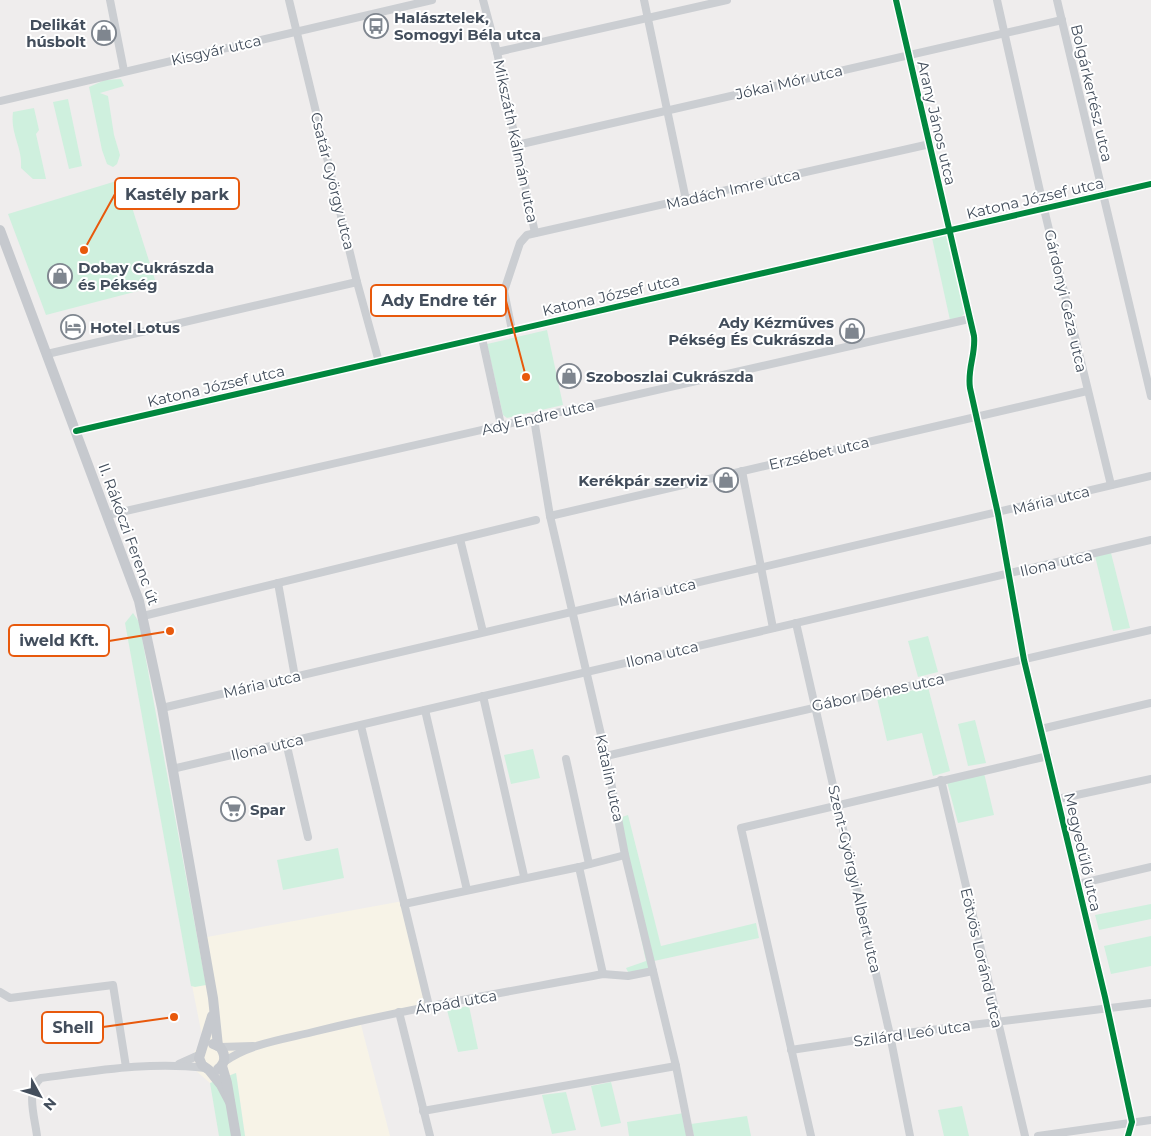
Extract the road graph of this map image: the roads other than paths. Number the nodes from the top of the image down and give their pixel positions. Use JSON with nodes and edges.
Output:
{"nodes":[{"id":1,"x":110,"y":0,"type":"edge"},
{"id":2,"x":289,"y":0,"type":"edge"},
{"id":3,"x":432,"y":0,"type":"edge"},
{"id":4,"x":484,"y":0,"type":"edge"},
{"id":5,"x":644,"y":0,"type":"edge"},
{"id":6,"x":727,"y":0,"type":"edge"},
{"id":7,"x":896,"y":0,"type":"edge"},
{"id":8,"x":996,"y":0,"type":"edge"},
{"id":9,"x":1058,"y":0,"type":"edge"},
{"id":10,"x":406,"y":4,"type":"edge"},
{"id":11,"x":648,"y":18,"type":"junction"},
{"id":12,"x":1062,"y":20,"type":"junction"},
{"id":13,"x":297,"y":32,"type":"junction"},
{"id":14,"x":1004,"y":33,"type":"junction"},
{"id":15,"x":497,"y":52,"type":"junction"},
{"id":16,"x":908,"y":55,"type":"junction"},
{"id":17,"x":124,"y":72,"type":"junction"},
{"id":18,"x":0,"y":101,"type":"edge"},
{"id":19,"x":667,"y":110,"type":"junction"},
{"id":20,"x":930,"y":144,"type":"junction"},
{"id":21,"x":517,"y":145,"type":"junction"},
{"id":22,"x":1151,"y":184,"type":"edge"},
{"id":23,"x":1104,"y":195,"type":"junction"},
{"id":24,"x":686,"y":200,"type":"junction"},
{"id":25,"x":1044,"y":209,"type":"junction"},
{"id":26,"x":0,"y":230,"type":"edge"},
{"id":27,"x":949,"y":230,"type":"junction"},
{"id":28,"x":535,"y":233,"type":"junction"},
{"id":29,"x":357,"y":282,"type":"junction"},
{"id":30,"x":969,"y":319,"type":"junction"},
{"id":31,"x":512,"y":330,"type":"junction"},
{"id":32,"x":482,"y":338,"type":"junction"},
{"id":33,"x":47,"y":354,"type":"junction"},
{"id":34,"x":379,"y":362,"type":"junction"},
{"id":35,"x":1087,"y":391,"type":"junction"},
{"id":36,"x":1151,"y":396,"type":"edge"},
{"id":37,"x":976,"y":416,"type":"junction"},
{"id":38,"x":534,"y":419,"type":"junction"},
{"id":39,"x":501,"y":426,"type":"junction"},
{"id":40,"x":76,"y":431,"type":"junction"},
{"id":41,"x":742,"y":472,"type":"junction"},
{"id":42,"x":1151,"y":476,"type":"edge"},
{"id":43,"x":1111,"y":485,"type":"junction"},
{"id":44,"x":998,"y":514,"type":"junction"},
{"id":45,"x":108,"y":515,"type":"junction"},
{"id":46,"x":550,"y":516,"type":"junction"},
{"id":47,"x":536,"y":520,"type":"dead end"},
{"id":48,"x":460,"y":539,"type":"junction"},
{"id":49,"x":1151,"y":540,"type":"edge"},
{"id":50,"x":760,"y":569,"type":"junction"},
{"id":51,"x":1010,"y":574,"type":"junction"},
{"id":52,"x":278,"y":583,"type":"junction"},
{"id":53,"x":572,"y":612,"type":"junction"},
{"id":54,"x":143,"y":616,"type":"junction"},
{"id":55,"x":796,"y":623,"type":"junction"},
{"id":56,"x":774,"y":628,"type":"junction"},
{"id":57,"x":1151,"y":630,"type":"edge"},
{"id":58,"x":483,"y":632,"type":"junction"},
{"id":59,"x":1024,"y":660,"type":"junction"},
{"id":60,"x":586,"y":672,"type":"junction"},
{"id":61,"x":295,"y":677,"type":"junction"},
{"id":62,"x":484,"y":696,"type":"junction"},
{"id":63,"x":1151,"y":703,"type":"edge"},
{"id":64,"x":816,"y":706,"type":"junction"},
{"id":65,"x":162,"y":708,"type":"junction"},
{"id":66,"x":425,"y":710,"type":"junction"},
{"id":67,"x":361,"y":726,"type":"junction"},
{"id":68,"x":1041,"y":729,"type":"junction"},
{"id":69,"x":286,"y":742,"type":"junction"},
{"id":70,"x":606,"y":756,"type":"junction"},
{"id":71,"x":1048,"y":756,"type":"junction"},
{"id":72,"x":566,"y":758,"type":"dead end"},
{"id":73,"x":172,"y":769,"type":"junction"},
{"id":74,"x":1151,"y":779,"type":"edge"},
{"id":75,"x":941,"y":780,"type":"junction"},
{"id":76,"x":1058,"y":799,"type":"junction"},
{"id":77,"x":838,"y":804,"type":"junction"},
{"id":78,"x":308,"y":837,"type":"dead end"},
{"id":79,"x":625,"y":855,"type":"junction"},
{"id":80,"x":589,"y":864,"type":"junction"},
{"id":81,"x":579,"y":866,"type":"junction"},
{"id":82,"x":1151,"y":867,"type":"edge"},
{"id":83,"x":524,"y":876,"type":"junction"},
{"id":84,"x":1078,"y":884,"type":"junction"},
{"id":85,"x":467,"y":890,"type":"junction"},
{"id":86,"x":404,"y":904,"type":"junction"},
{"id":87,"x":653,"y":971,"type":"junction"},
{"id":88,"x":603,"y":974,"type":"junction"},
{"id":89,"x":0,"y":992,"type":"edge"},
{"id":90,"x":1151,"y":1003,"type":"edge"},
{"id":91,"x":429,"y":1006,"type":"junction"},
{"id":92,"x":213,"y":1007,"type":"junction"},
{"id":93,"x":1108,"y":1008,"type":"junction"},
{"id":94,"x":399,"y":1012,"type":"junction"},
{"id":95,"x":996,"y":1022,"type":"junction"},
{"id":96,"x":890,"y":1035,"type":"junction"},
{"id":97,"x":260,"y":1046,"type":"junction"},
{"id":98,"x":219,"y":1047,"type":"junction"},
{"id":99,"x":791,"y":1050,"type":"junction"},
{"id":100,"x":201,"y":1051,"type":"junction"},
{"id":101,"x":223,"y":1064,"type":"junction"},
{"id":102,"x":178,"y":1065,"type":"junction"},
{"id":103,"x":676,"y":1066,"type":"junction"},
{"id":104,"x":126,"y":1067,"type":"junction"},
{"id":105,"x":207,"y":1069,"type":"junction"},
{"id":106,"x":230,"y":1102,"type":"junction"},
{"id":107,"x":423,"y":1111,"type":"junction"},
{"id":108,"x":1151,"y":1120,"type":"edge"},
{"id":109,"x":1132,"y":1122,"type":"junction"},
{"id":110,"x":37,"y":1136,"type":"edge"},
{"id":111,"x":236,"y":1136,"type":"edge"},
{"id":112,"x":430,"y":1136,"type":"edge"},
{"id":113,"x":690,"y":1136,"type":"edge"},
{"id":114,"x":811,"y":1136,"type":"edge"},
{"id":115,"x":910,"y":1136,"type":"edge"},
{"id":116,"x":1025,"y":1136,"type":"edge"},
{"id":117,"x":1038,"y":1136,"type":"edge"},
{"id":118,"x":1128,"y":1136,"type":"edge"}],
"edges":[{"from":1,"to":17,"type":"street"},
{"from":2,"to":13,"type":"street","name":"Csatár György utca"},
{"from":3,"to":10,"type":"street","name":"Kisgyár utca"},
{"from":4,"to":15,"type":"street","name":"Mikszáth Kálmán utca"},
{"from":5,"to":11,"type":"street"},
{"from":6,"to":11,"type":"street"},
{"from":7,"to":16,"type":"street","name":"Arany János utca"},
{"from":8,"to":14,"type":"street","name":"Gárdonyi Géza utca"},
{"from":9,"to":12,"type":"street","name":"Bolgárkertész utca"},
{"from":10,"to":13,"type":"street","name":"Kisgyár utca"},
{"from":11,"to":15,"type":"street"},
{"from":11,"to":19,"type":"street"},
{"from":12,"to":14,"type":"street","name":"Jókai Mór utca"},
{"from":12,"to":23,"type":"street","name":"Bolgárkertész utca"},
{"from":13,"to":17,"type":"street","name":"Kisgyár utca"},
{"from":13,"to":29,"type":"street","name":"Csatár György utca"},
{"from":14,"to":16,"type":"street","name":"Jókai Mór utca"},
{"from":14,"to":25,"type":"street","name":"Gárdonyi Géza utca"},
{"from":15,"to":21,"type":"street","name":"Mikszáth Kálmán utca"},
{"from":16,"to":19,"type":"street","name":"Jókai Mór utca"},
{"from":16,"to":20,"type":"street","name":"Arany János utca"},
{"from":17,"to":18,"type":"street","name":"Kisgyár utca"},
{"from":19,"to":21,"type":"street","name":"Jókai Mór utca"},
{"from":19,"to":24,"type":"street"},
{"from":20,"to":24,"type":"street","name":"Madách Imre utca"},
{"from":20,"to":27,"type":"street","name":"Arany János utca"},
{"from":21,"to":28,"type":"street","name":"Mikszáth Kálmán utca"},
{"from":22,"to":23,"type":"street","name":"Katona József utca"},
{"from":23,"to":25,"type":"street","name":"Katona József utca"},
{"from":23,"to":36,"type":"street","name":"Bolgárkertész utca"},
{"from":24,"to":28,"type":"street","name":"Madách Imre utca"},
{"from":25,"to":27,"type":"street","name":"Katona József utca"},
{"from":25,"to":35,"type":"street","name":"Gárdonyi Géza utca"},
{"from":26,"to":33,"type":"main road","name":"II. Rákóczi Ferenc út"},
{"from":27,"to":30,"type":"street","name":"Arany János utca"},
{"from":27,"to":31,"type":"street","name":"Katona József utca"},
{"from":28,"to":31,"type":"street","name":"Mikszáth Kálmán utca"},
{"from":29,"to":33,"type":"street"},
{"from":29,"to":34,"type":"street","name":"Csatár György utca"},
{"from":30,"to":37,"type":"street","name":"Arany János utca"},
{"from":30,"to":38,"type":"street","name":"Ady Endre utca"},
{"from":31,"to":32,"type":"street","name":"Katona József utca"},
{"from":32,"to":34,"type":"street","name":"Katona József utca"},
{"from":32,"to":39,"type":"street"},
{"from":33,"to":40,"type":"main road","name":"II. Rákóczi Ferenc út"},
{"from":34,"to":40,"type":"street","name":"Katona József utca"},
{"from":35,"to":37,"type":"street","name":"Erzsébet utca"},
{"from":35,"to":43,"type":"street","name":"Gárdonyi Géza utca"},
{"from":37,"to":41,"type":"street","name":"Erzsébet utca"},
{"from":37,"to":44,"type":"street","name":"Arany János utca"},
{"from":38,"to":39,"type":"street","name":"Ady Endre utca"},
{"from":38,"to":46,"type":"street","name":"Katalin utca"},
{"from":39,"to":45,"type":"street","name":"Ady Endre utca"},
{"from":40,"to":45,"type":"main road","name":"II. Rákóczi Ferenc út"},
{"from":41,"to":46,"type":"street","name":"Erzsébet utca"},
{"from":41,"to":50,"type":"street"},
{"from":42,"to":43,"type":"street","name":"Mária utca"},
{"from":43,"to":44,"type":"street","name":"Mária utca"},
{"from":44,"to":50,"type":"street","name":"Mária utca"},
{"from":44,"to":51,"type":"street","name":"Arany János utca"},
{"from":45,"to":54,"type":"main road","name":"II. Rákóczi Ferenc út"},
{"from":46,"to":53,"type":"street","name":"Katalin utca"},
{"from":47,"to":48,"type":"street"},
{"from":48,"to":52,"type":"street"},
{"from":48,"to":58,"type":"street"},
{"from":49,"to":51,"type":"street","name":"Ilona utca"},
{"from":50,"to":53,"type":"street","name":"Mária utca"},
{"from":50,"to":56,"type":"street"},
{"from":51,"to":55,"type":"street","name":"Ilona utca"},
{"from":51,"to":59,"type":"street","name":"Megyedűlő utca"},
{"from":52,"to":54,"type":"street"},
{"from":52,"to":61,"type":"street"},
{"from":53,"to":58,"type":"street","name":"Mária utca"},
{"from":53,"to":60,"type":"street","name":"Katalin utca"},
{"from":54,"to":65,"type":"main road","name":"II. Rákóczi Ferenc út"},
{"from":55,"to":56,"type":"street","name":"Ilona utca"},
{"from":55,"to":64,"type":"street","name":"Szent-Györgyi Albert utca"},
{"from":56,"to":60,"type":"street","name":"Ilona utca"},
{"from":57,"to":59,"type":"street","name":"Gábor Dénes utca"},
{"from":58,"to":61,"type":"street","name":"Mária utca"},
{"from":59,"to":64,"type":"street","name":"Gábor Dénes utca"},
{"from":59,"to":68,"type":"street","name":"Megyedűlő utca"},
{"from":60,"to":62,"type":"street","name":"Ilona utca"},
{"from":60,"to":70,"type":"street","name":"Katalin utca"},
{"from":61,"to":65,"type":"street","name":"Mária utca"},
{"from":62,"to":66,"type":"street","name":"Ilona utca"},
{"from":62,"to":83,"type":"street"},
{"from":63,"to":68,"type":"street"},
{"from":64,"to":70,"type":"street","name":"Gábor Dénes utca"},
{"from":64,"to":77,"type":"street","name":"Szent-Györgyi Albert utca"},
{"from":65,"to":73,"type":"main road","name":"II. Rákóczi Ferenc út"},
{"from":66,"to":67,"type":"street","name":"Ilona utca"},
{"from":66,"to":85,"type":"street"},
{"from":67,"to":69,"type":"street","name":"Ilona utca"},
{"from":67,"to":86,"type":"street"},
{"from":68,"to":71,"type":"street","name":"Megyedűlő utca"},
{"from":69,"to":73,"type":"street","name":"Ilona utca"},
{"from":69,"to":78,"type":"street"},
{"from":70,"to":79,"type":"street","name":"Katalin utca"},
{"from":71,"to":75,"type":"street"},
{"from":71,"to":76,"type":"street","name":"Megyedűlő utca"},
{"from":72,"to":80,"type":"street"},
{"from":73,"to":92,"type":"main road","name":"II. Rákóczi Ferenc út"},
{"from":74,"to":76,"type":"street"},
{"from":75,"to":77,"type":"street"},
{"from":75,"to":95,"type":"street","name":"Eötvös Loránd utca"},
{"from":76,"to":84,"type":"street","name":"Megyedűlő utca"},
{"from":77,"to":96,"type":"street","name":"Szent-Györgyi Albert utca"},
{"from":77,"to":99,"type":"street"},
{"from":79,"to":80,"type":"street"},
{"from":79,"to":87,"type":"street","name":"Katalin utca"},
{"from":80,"to":81,"type":"street"},
{"from":81,"to":83,"type":"street"},
{"from":81,"to":88,"type":"street"},
{"from":82,"to":84,"type":"street"},
{"from":83,"to":85,"type":"street"},
{"from":84,"to":93,"type":"street","name":"Megyedűlő utca"},
{"from":85,"to":86,"type":"street"},
{"from":86,"to":91,"type":"street"},
{"from":87,"to":88,"type":"street","name":"Árpád utca"},
{"from":87,"to":103,"type":"street","name":"Katalin utca"},
{"from":88,"to":91,"type":"street","name":"Árpád utca"},
{"from":89,"to":104,"type":"street"},
{"from":90,"to":93,"type":"street","name":"Szilárd Leó utca"},
{"from":91,"to":94,"type":"street","name":"Árpád utca"},
{"from":92,"to":98,"type":"main road","name":"II. Rákóczi Ferenc út"},
{"from":92,"to":100,"type":"main road","name":"II. Rákóczi Ferenc út"},
{"from":93,"to":95,"type":"street","name":"Szilárd Leó utca"},
{"from":93,"to":109,"type":"street","name":"Megyedűlő utca"},
{"from":94,"to":97,"type":"street","name":"Árpád utca"},
{"from":94,"to":107,"type":"street"},
{"from":95,"to":96,"type":"street","name":"Szilárd Leó utca"},
{"from":95,"to":116,"type":"street","name":"Eötvös Loránd utca"},
{"from":96,"to":99,"type":"street","name":"Szilárd Leó utca"},
{"from":96,"to":115,"type":"street","name":"Szent-Györgyi Albert utca"},
{"from":97,"to":98,"type":"street","name":"Árpád utca"},
{"from":97,"to":101,"type":"street","name":"Árpád utca"},
{"from":98,"to":100,"type":"main road"},
{"from":98,"to":101,"type":"main road","name":"II. Rákóczi Ferenc út"},
{"from":99,"to":114,"type":"street"},
{"from":100,"to":102,"type":"street"},
{"from":100,"to":105,"type":"main road","name":"II. Rákóczi Ferenc út"},
{"from":101,"to":105,"type":"main road"},
{"from":101,"to":106,"type":"main road","name":"II. Rákóczi Ferenc út"},
{"from":102,"to":104,"type":"street"},
{"from":102,"to":105,"type":"street"},
{"from":103,"to":107,"type":"street"},
{"from":103,"to":113,"type":"street","name":"Katalin utca"},
{"from":104,"to":110,"type":"street"},
{"from":105,"to":106,"type":"main road","name":"II. Rákóczi Ferenc út"},
{"from":106,"to":111,"type":"main road","name":"II. Rákóczi Ferenc út"},
{"from":107,"to":112,"type":"street"},
{"from":108,"to":109,"type":"street"},
{"from":109,"to":117,"type":"street"},
{"from":109,"to":118,"type":"street","name":"Megyedűlő utca"}]}
